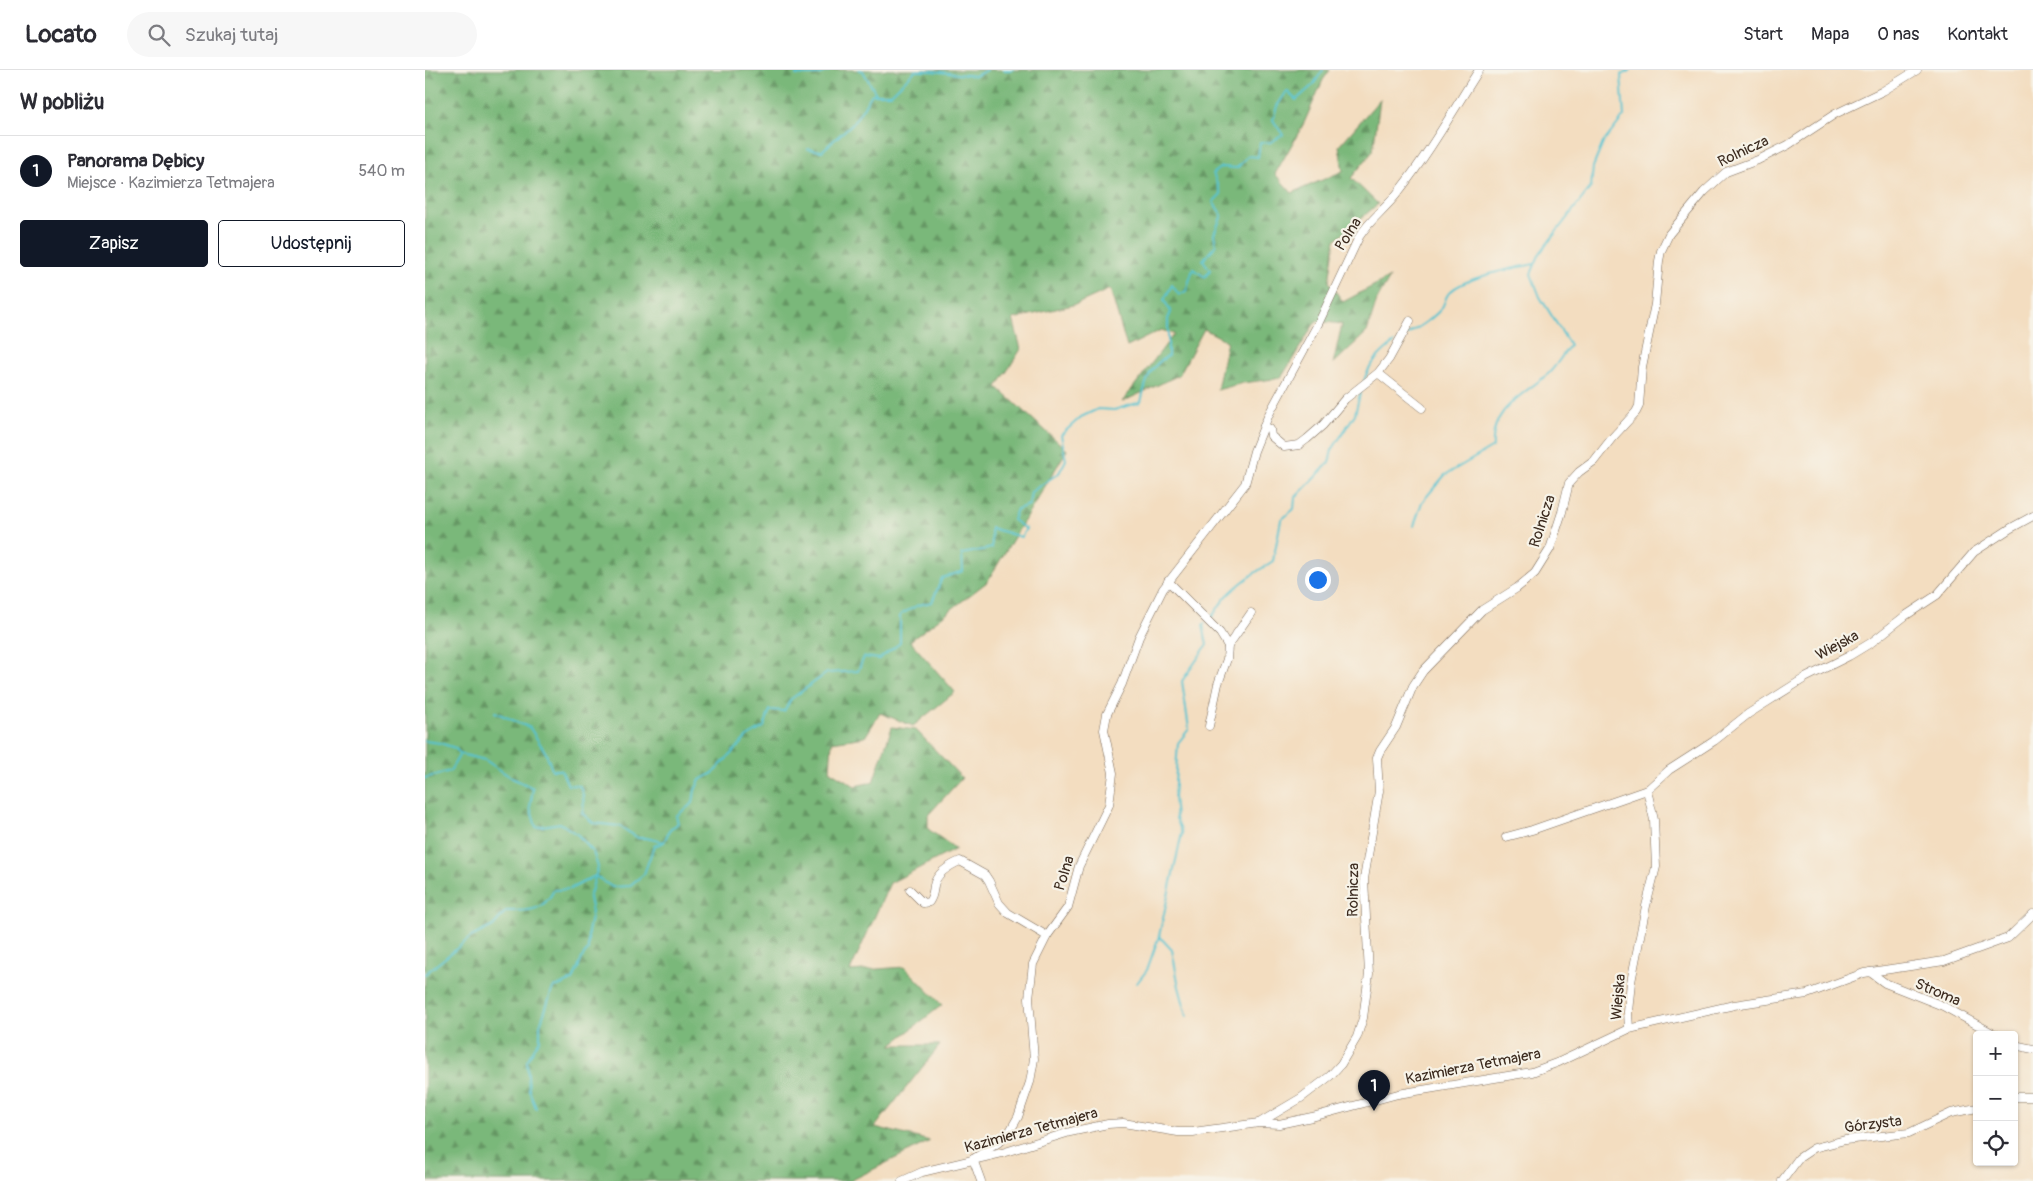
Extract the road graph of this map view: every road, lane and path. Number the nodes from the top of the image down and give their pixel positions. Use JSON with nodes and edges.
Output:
{"nodes":[{"id":1,"x":1479,"y":70,"type":"edge"},
{"id":2,"x":1917,"y":70,"type":"edge"},
{"id":3,"x":1410,"y":321,"type":"dead end"},
{"id":4,"x":1378,"y":373,"type":"junction"},
{"id":5,"x":1422,"y":408,"type":"dead end"},
{"id":6,"x":1264,"y":426,"type":"junction"},
{"id":7,"x":2033,"y":516,"type":"edge"},
{"id":8,"x":1169,"y":581,"type":"junction"},
{"id":9,"x":1251,"y":613,"type":"dead end"},
{"id":10,"x":1228,"y":646,"type":"junction"},
{"id":11,"x":1209,"y":726,"type":"dead end"},
{"id":12,"x":1647,"y":790,"type":"junction"},
{"id":13,"x":1506,"y":837,"type":"dead end"},
{"id":14,"x":910,"y":890,"type":"dead end"},
{"id":15,"x":2033,"y":914,"type":"edge"},
{"id":16,"x":1047,"y":936,"type":"junction"},
{"id":17,"x":1870,"y":972,"type":"junction"},
{"id":18,"x":1629,"y":1029,"type":"junction"},
{"id":19,"x":1989,"y":1031,"type":"edge"},
{"id":20,"x":2018,"y":1046,"type":"edge"},
{"id":21,"x":2033,"y":1049,"type":"edge"},
{"id":22,"x":2018,"y":1097,"type":"edge"},
{"id":23,"x":2033,"y":1097,"type":"edge"},
{"id":24,"x":1973,"y":1109,"type":"edge"},
{"id":25,"x":1259,"y":1123,"type":"junction"},
{"id":26,"x":973,"y":1159,"type":"junction"},
{"id":27,"x":902,"y":1181,"type":"edge"},
{"id":28,"x":981,"y":1181,"type":"edge"},
{"id":29,"x":1782,"y":1181,"type":"edge"}],
"edges":[{"from":1,"to":6,"type":"street","name":"Polna"},
{"from":2,"to":25,"type":"street","name":"Rolnicza"},
{"from":3,"to":4,"type":"street"},
{"from":4,"to":5,"type":"street"},
{"from":4,"to":6,"type":"street"},
{"from":6,"to":8,"type":"street","name":"Polna"},
{"from":7,"to":12,"type":"street","name":"Wiejska"},
{"from":8,"to":10,"type":"street"},
{"from":8,"to":16,"type":"street","name":"Polna"},
{"from":9,"to":10,"type":"street"},
{"from":10,"to":11,"type":"street"},
{"from":12,"to":13,"type":"street","name":"Wiejska"},
{"from":12,"to":18,"type":"street","name":"Wiejska"},
{"from":14,"to":16,"type":"street"},
{"from":15,"to":17,"type":"street","name":"Kazimierza Tetmajera"},
{"from":16,"to":26,"type":"street","name":"Polna"},
{"from":17,"to":18,"type":"street","name":"Kazimierza Tetmajera"},
{"from":17,"to":19,"type":"street","name":"Stroma"},
{"from":18,"to":25,"type":"street","name":"Kazimierza Tetmajera"},
{"from":20,"to":21,"type":"street"},
{"from":22,"to":23,"type":"street"},
{"from":24,"to":29,"type":"street","name":"Górzysta"},
{"from":25,"to":26,"type":"street","name":"Kazimierza Tetmajera"},
{"from":26,"to":27,"type":"street","name":"Kazimierza Tetmajera"},
{"from":26,"to":28,"type":"street"}]}
